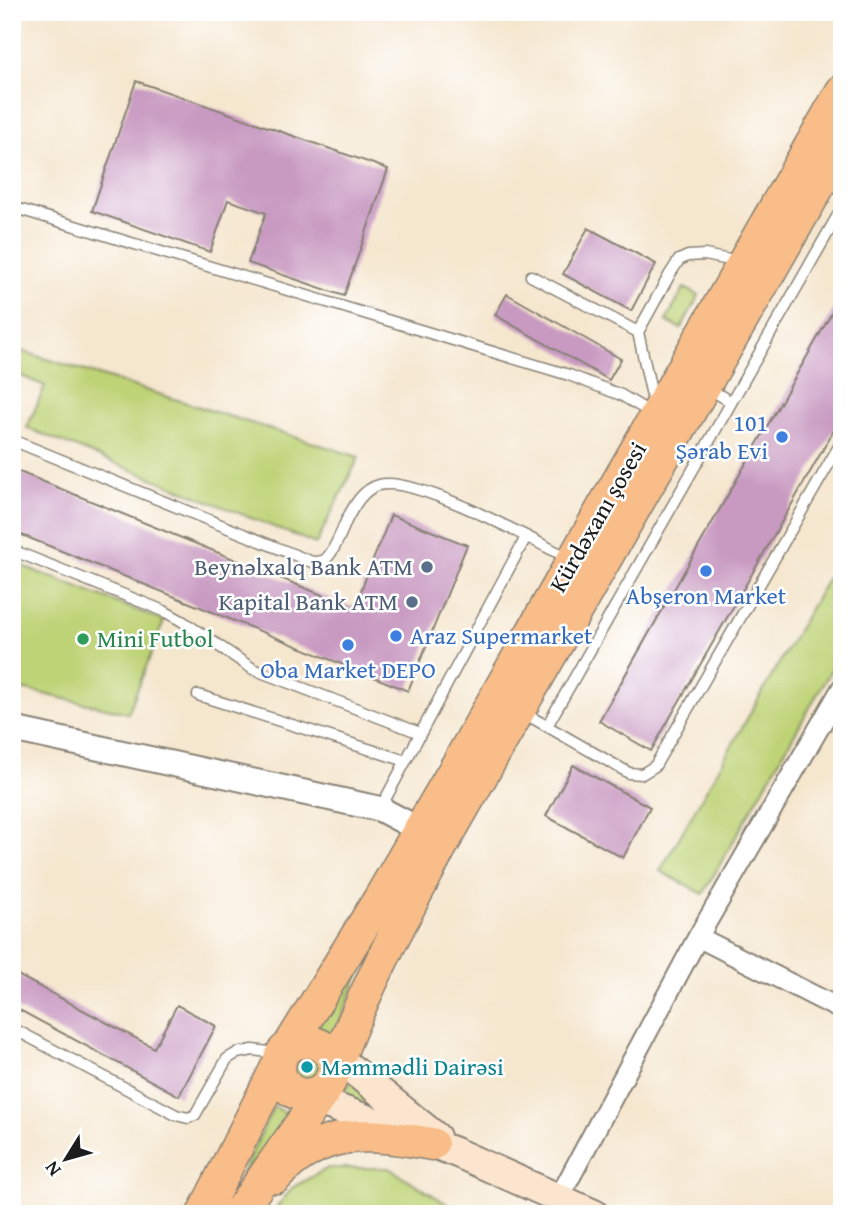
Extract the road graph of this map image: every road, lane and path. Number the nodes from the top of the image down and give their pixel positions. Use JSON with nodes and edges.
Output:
{"nodes":[{"id":1,"x":842,"y":91,"type":"edge"},
{"id":2,"x":842,"y":145,"type":"edge"},
{"id":3,"x":12,"y":207,"type":"edge"},
{"id":4,"x":842,"y":208,"type":"edge"},
{"id":5,"x":756,"y":270,"type":"junction"},
{"id":6,"x":531,"y":276,"type":"dead end"},
{"id":7,"x":638,"y":332,"type":"junction"},
{"id":8,"x":704,"y":386,"type":"junction"},
{"id":9,"x":731,"y":402,"type":"junction"},
{"id":10,"x":657,"y":416,"type":"junction"},
{"id":11,"x":12,"y":440,"type":"edge"},
{"id":12,"x":842,"y":441,"type":"edge"},
{"id":13,"x":526,"y":537,"type":"junction"},
{"id":14,"x":12,"y":550,"type":"edge"},
{"id":15,"x":573,"y":560,"type":"junction"},
{"id":16,"x":842,"y":688,"type":"edge"},
{"id":17,"x":198,"y":695,"type":"dead end"},
{"id":18,"x":519,"y":710,"type":"junction"},
{"id":19,"x":547,"y":726,"type":"junction"},
{"id":20,"x":12,"y":729,"type":"edge"},
{"id":21,"x":420,"y":733,"type":"junction"},
{"id":22,"x":406,"y":761,"type":"junction"},
{"id":23,"x":380,"y":809,"type":"junction"},
{"id":24,"x":431,"y":836,"type":"junction"},
{"id":25,"x":698,"y":937,"type":"junction"},
{"id":26,"x":842,"y":1010,"type":"edge"},
{"id":27,"x":12,"y":1028,"type":"edge"},
{"id":28,"x":284,"y":1055,"type":"junction"},
{"id":29,"x":322,"y":1077,"type":"junction"},
{"id":30,"x":443,"y":1148,"type":"junction"},
{"id":31,"x":557,"y":1202,"type":"junction"},
{"id":32,"x":203,"y":1214,"type":"edge"},
{"id":33,"x":240,"y":1214,"type":"edge"},
{"id":34,"x":594,"y":1214,"type":"edge"}],
"edges":[{"from":1,"to":5,"type":"main road","name":"Kürdəxanı şosesi"},
{"from":2,"to":5,"type":"main road"},
{"from":3,"to":10,"type":"lane"},
{"from":4,"to":9,"type":"lane"},
{"from":5,"to":7,"type":"lane"},
{"from":5,"to":8,"type":"main road"},
{"from":5,"to":10,"type":"main road","name":"Kürdəxanı şosesi"},
{"from":6,"to":7,"type":"lane"},
{"from":7,"to":10,"type":"lane"},
{"from":8,"to":9,"type":"lane"},
{"from":8,"to":18,"type":"main road"},
{"from":9,"to":19,"type":"lane"},
{"from":10,"to":15,"type":"main road","name":"Kürdəxanı şosesi"},
{"from":11,"to":13,"type":"lane"},
{"from":12,"to":19,"type":"lane"},
{"from":13,"to":15,"type":"lane"},
{"from":13,"to":21,"type":"lane"},
{"from":14,"to":21,"type":"lane"},
{"from":15,"to":24,"type":"main road","name":"Kürdəxanı şosesi"},
{"from":16,"to":25,"type":"street"},
{"from":17,"to":22,"type":"lane"},
{"from":18,"to":19,"type":"lane"},
{"from":18,"to":24,"type":"main road"},
{"from":20,"to":23,"type":"street"},
{"from":21,"to":22,"type":"lane"},
{"from":22,"to":23,"type":"lane"},
{"from":23,"to":24,"type":"street"},
{"from":24,"to":28,"type":"main road","name":"Kürdəxanı şosesi"},
{"from":24,"to":29,"type":"main road"},
{"from":25,"to":26,"type":"street"},
{"from":25,"to":31,"type":"street"},
{"from":27,"to":28,"type":"lane"},
{"from":28,"to":29,"type":"main road"},
{"from":28,"to":29,"type":"main road"},
{"from":28,"to":32,"type":"main road","name":"Kürdəxanı şosesi"},
{"from":29,"to":30,"type":"main road"},
{"from":29,"to":30,"type":"main road"},
{"from":29,"to":33,"type":"main road"},
{"from":30,"to":31,"type":"main road"},
{"from":30,"to":33,"type":"main road"},
{"from":31,"to":34,"type":"main road"}]}
